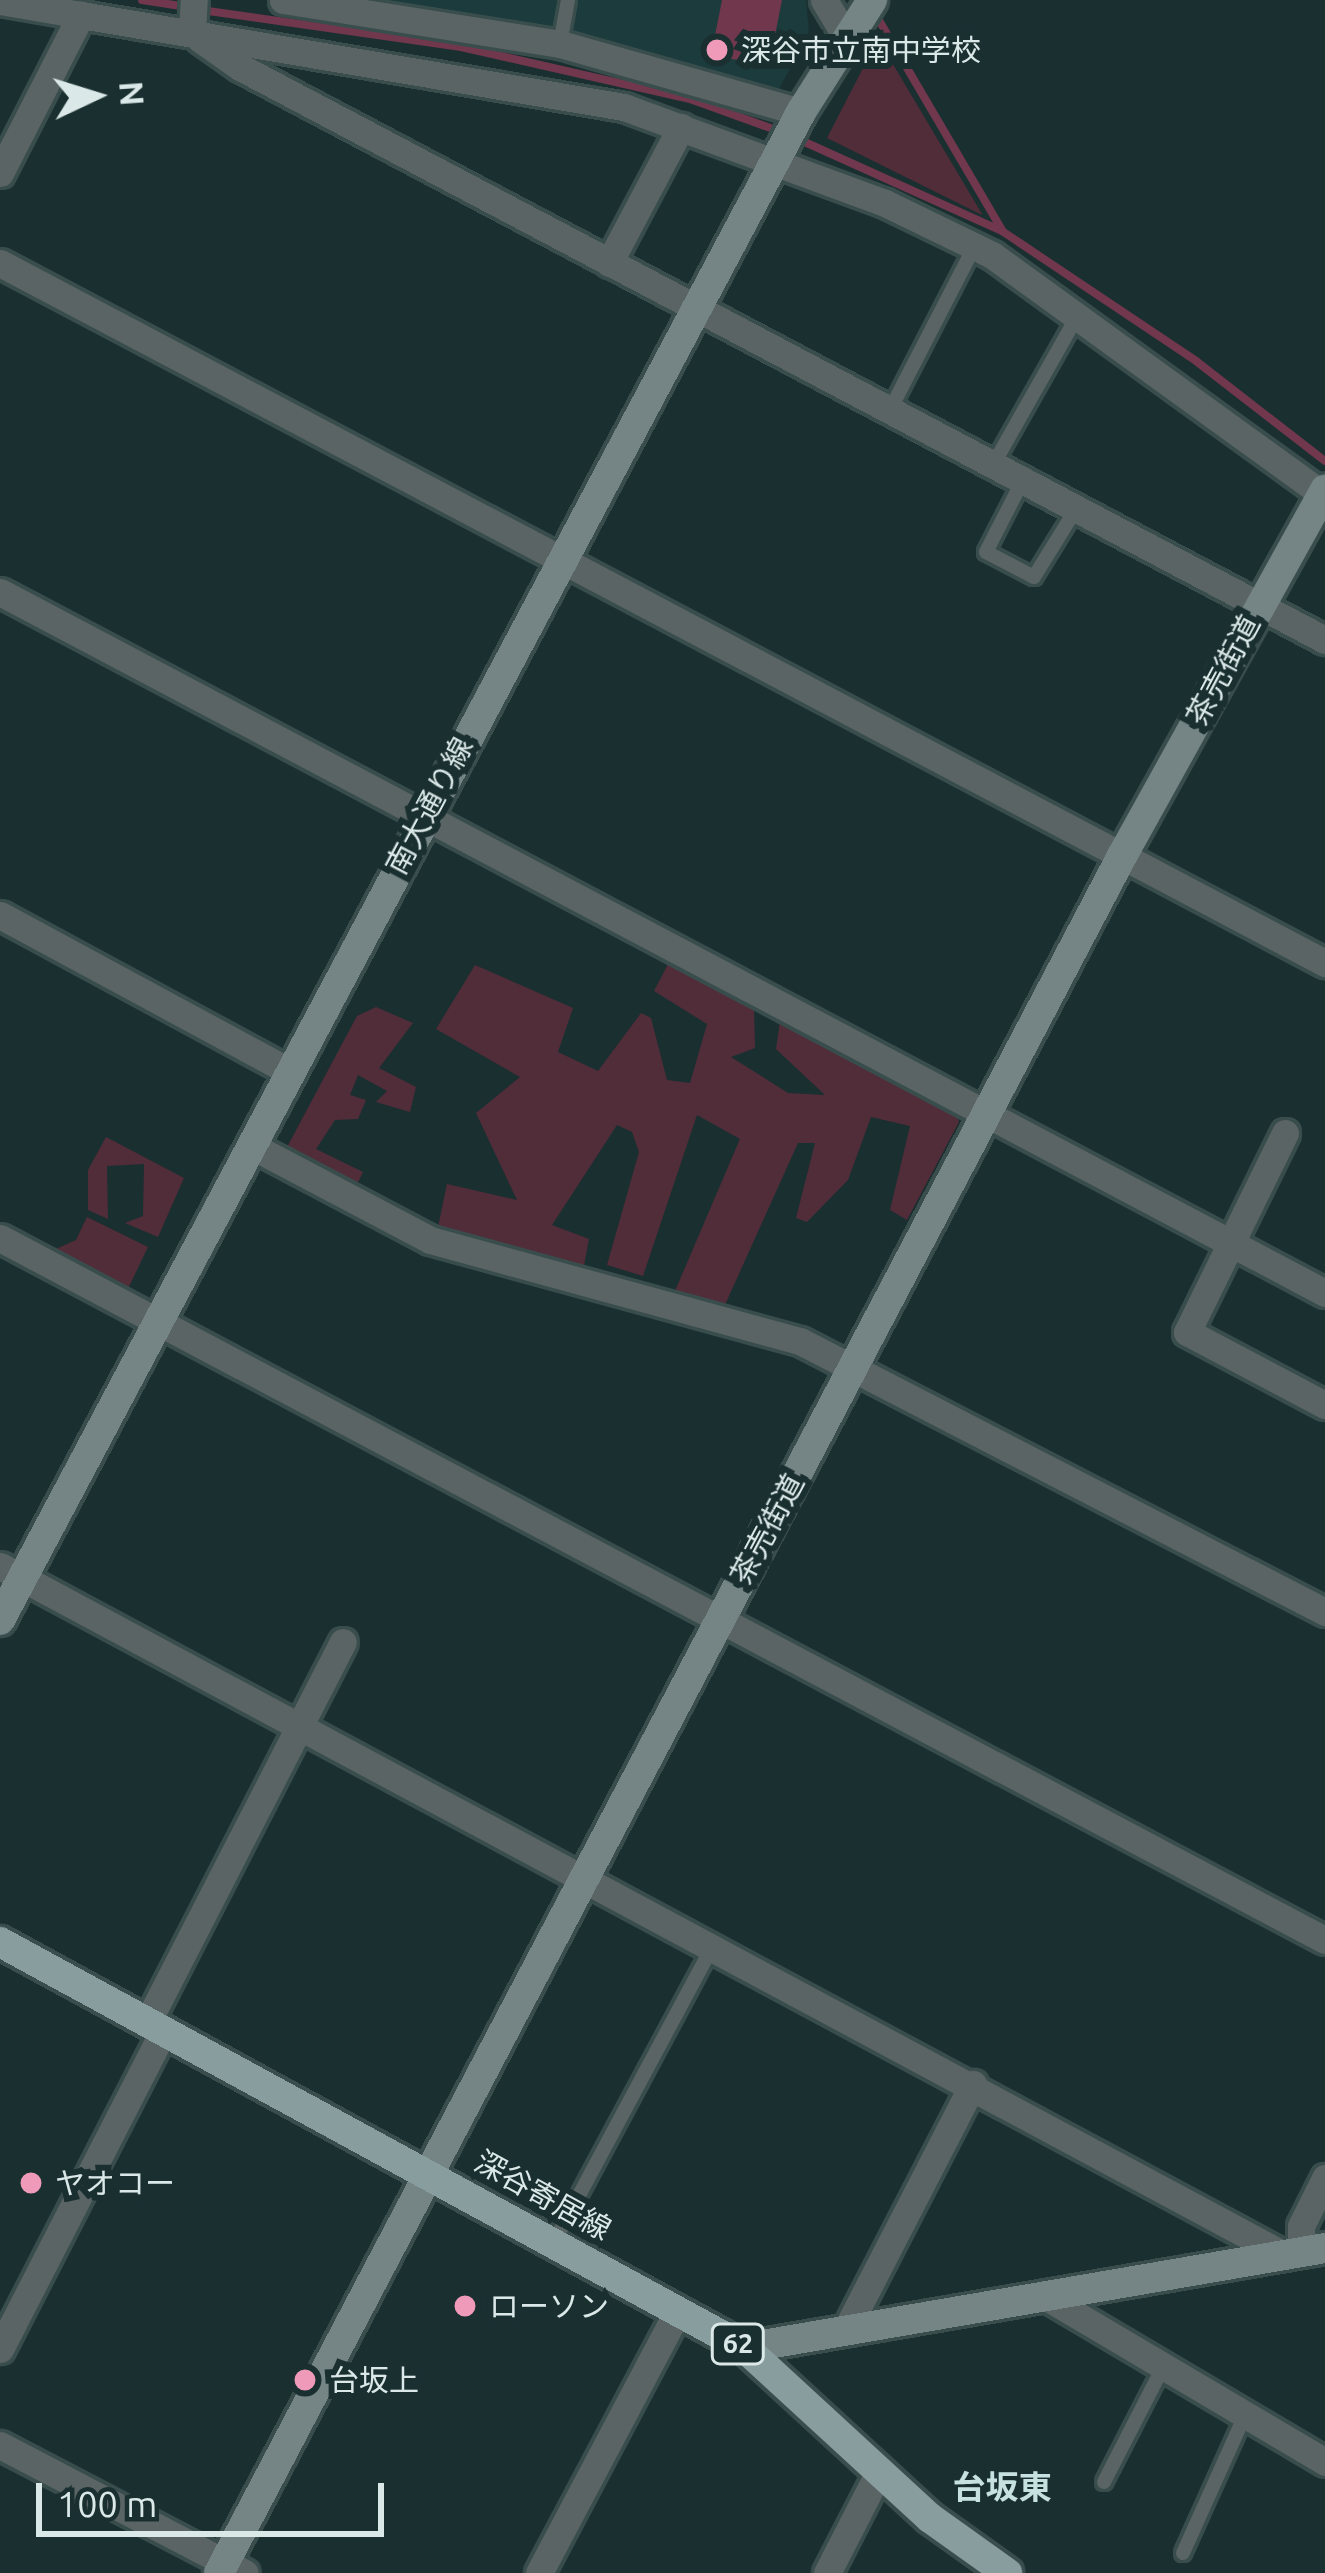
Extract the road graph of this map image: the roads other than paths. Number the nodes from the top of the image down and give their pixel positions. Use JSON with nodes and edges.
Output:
{"nodes":[{"id":1,"x":284,"y":0,"type":"edge"},
{"id":2,"x":568,"y":0,"type":"edge"},
{"id":3,"x":824,"y":0,"type":"edge"},
{"id":4,"x":872,"y":0,"type":"edge"},
{"id":5,"x":0,"y":1,"type":"edge"},
{"id":6,"x":81,"y":16,"type":"junction"},
{"id":7,"x":192,"y":19,"type":"edge"},
{"id":8,"x":848,"y":40,"type":"junction"},
{"id":9,"x":560,"y":44,"type":"junction"},
{"id":10,"x":550,"y":94,"type":"junction"},
{"id":11,"x":801,"y":112,"type":"junction"},
{"id":12,"x":681,"y":128,"type":"junction"},
{"id":13,"x":775,"y":162,"type":"junction"},
{"id":14,"x":0,"y":173,"type":"edge"},
{"id":15,"x":974,"y":247,"type":"junction"},
{"id":16,"x":609,"y":262,"type":"junction"},
{"id":17,"x":0,"y":263,"type":"edge"},
{"id":18,"x":696,"y":308,"type":"junction"},
{"id":19,"x":1079,"y":313,"type":"junction"},
{"id":20,"x":890,"y":410,"type":"junction"},
{"id":21,"x":993,"y":465,"type":"junction"},
{"id":22,"x":1022,"y":480,"type":"junction"},
{"id":23,"x":1324,"y":493,"type":"edge"},
{"id":24,"x":1076,"y":509,"type":"junction"},
{"id":25,"x":560,"y":562,"type":"junction"},
{"id":26,"x":0,"y":592,"type":"edge"},
{"id":27,"x":1258,"y":605,"type":"junction"},
{"id":28,"x":1325,"y":640,"type":"edge"},
{"id":29,"x":423,"y":815,"type":"junction"},
{"id":30,"x":1123,"y":856,"type":"junction"},
{"id":31,"x":0,"y":915,"type":"edge"},
{"id":32,"x":1325,"y":963,"type":"edge"},
{"id":33,"x":290,"y":1072,"type":"junction"},
{"id":34,"x":988,"y":1119,"type":"junction"},
{"id":35,"x":1285,"y":1133,"type":"dead end"},
{"id":36,"x":252,"y":1146,"type":"junction"},
{"id":37,"x":0,"y":1238,"type":"edge"},
{"id":38,"x":1230,"y":1242,"type":"junction"},
{"id":39,"x":1325,"y":1293,"type":"edge"},
{"id":40,"x":157,"y":1319,"type":"junction"},
{"id":41,"x":854,"y":1367,"type":"junction"},
{"id":42,"x":1325,"y":1405,"type":"edge"},
{"id":43,"x":11,"y":1572,"type":"edge"},
{"id":44,"x":1325,"y":1612,"type":"edge"},
{"id":45,"x":0,"y":1620,"type":"edge"},
{"id":46,"x":718,"y":1621,"type":"junction"},
{"id":47,"x":343,"y":1642,"type":"dead end"},
{"id":48,"x":302,"y":1726,"type":"junction"},
{"id":49,"x":584,"y":1877,"type":"junction"},
{"id":50,"x":1325,"y":1940,"type":"edge"},
{"id":51,"x":0,"y":1942,"type":"edge"},
{"id":52,"x":712,"y":1946,"type":"junction"},
{"id":53,"x":156,"y":2026,"type":"junction"},
{"id":54,"x":974,"y":2084,"type":"junction"},
{"id":55,"x":429,"y":2173,"type":"junction"},
{"id":56,"x":1325,"y":2178,"type":"edge"},
{"id":57,"x":554,"y":2242,"type":"junction"},
{"id":58,"x":1303,"y":2251,"type":"edge"},
{"id":59,"x":1048,"y":2299,"type":"junction"},
{"id":60,"x":677,"y":2311,"type":"junction"},
{"id":61,"x":846,"y":2330,"type":"junction"},
{"id":62,"x":746,"y":2348,"type":"junction"},
{"id":63,"x":0,"y":2349,"type":"edge"},
{"id":64,"x":1163,"y":2367,"type":"junction"},
{"id":65,"x":1245,"y":2415,"type":"junction"},
{"id":66,"x":0,"y":2445,"type":"edge"},
{"id":67,"x":1325,"y":2462,"type":"edge"},
{"id":68,"x":879,"y":2472,"type":"junction"},
{"id":69,"x":1104,"y":2482,"type":"dead end"},
{"id":70,"x":1183,"y":2553,"type":"dead end"},
{"id":71,"x":229,"y":2569,"type":"edge"},
{"id":72,"x":539,"y":2573,"type":"edge"},
{"id":73,"x":826,"y":2573,"type":"edge"},
{"id":74,"x":1007,"y":2573,"type":"edge"}],
"edges":[{"from":1,"to":9,"type":"street"},
{"from":2,"to":9,"type":"lane"},
{"from":3,"to":8,"type":"street"},
{"from":4,"to":8,"type":"street","name":"南大通り線"},
{"from":5,"to":6,"type":"street"},
{"from":6,"to":7,"type":"street"},
{"from":6,"to":14,"type":"street"},
{"from":7,"to":10,"type":"street"},
{"from":7,"to":16,"type":"street"},
{"from":8,"to":11,"type":"street","name":"南大通り線"},
{"from":9,"to":10,"type":"street"},
{"from":9,"to":11,"type":"street"},
{"from":10,"to":12,"type":"street"},
{"from":11,"to":13,"type":"street","name":"南大通り線"},
{"from":12,"to":13,"type":"street"},
{"from":12,"to":16,"type":"street"},
{"from":13,"to":15,"type":"street"},
{"from":13,"to":18,"type":"street","name":"南大通り線"},
{"from":15,"to":19,"type":"street"},
{"from":15,"to":20,"type":"lane"},
{"from":16,"to":18,"type":"street"},
{"from":17,"to":25,"type":"street"},
{"from":18,"to":20,"type":"street"},
{"from":18,"to":25,"type":"street","name":"南大通り線"},
{"from":19,"to":21,"type":"lane"},
{"from":19,"to":23,"type":"street"},
{"from":20,"to":21,"type":"street"},
{"from":21,"to":22,"type":"street"},
{"from":22,"to":24,"type":"street"},
{"from":22,"to":24,"type":"lane"},
{"from":23,"to":27,"type":"street","name":"茶売街道"},
{"from":24,"to":27,"type":"street"},
{"from":25,"to":29,"type":"street","name":"南大通り線"},
{"from":25,"to":30,"type":"street"},
{"from":26,"to":29,"type":"street"},
{"from":27,"to":28,"type":"street"},
{"from":27,"to":30,"type":"street","name":"茶売街道"},
{"from":29,"to":33,"type":"street","name":"南大通り線"},
{"from":29,"to":34,"type":"street"},
{"from":30,"to":32,"type":"street"},
{"from":30,"to":34,"type":"street","name":"茶売街道"},
{"from":31,"to":33,"type":"street"},
{"from":33,"to":36,"type":"street","name":"南大通り線"},
{"from":34,"to":38,"type":"street"},
{"from":34,"to":41,"type":"street","name":"茶売街道"},
{"from":35,"to":38,"type":"street"},
{"from":36,"to":40,"type":"street","name":"南大通り線"},
{"from":36,"to":41,"type":"street"},
{"from":37,"to":40,"type":"street"},
{"from":38,"to":39,"type":"street"},
{"from":38,"to":42,"type":"street"},
{"from":40,"to":43,"type":"street","name":"南大通り線"},
{"from":40,"to":46,"type":"street"},
{"from":41,"to":44,"type":"street"},
{"from":41,"to":46,"type":"street","name":"茶売街道"},
{"from":43,"to":45,"type":"street","name":"南大通り線"},
{"from":43,"to":48,"type":"street"},
{"from":46,"to":49,"type":"street","name":"茶売街道"},
{"from":46,"to":50,"type":"street"},
{"from":47,"to":48,"type":"street"},
{"from":48,"to":49,"type":"street"},
{"from":48,"to":53,"type":"street"},
{"from":49,"to":52,"type":"street"},
{"from":49,"to":55,"type":"street","name":"茶売街道"},
{"from":51,"to":53,"type":"main road","name":"深谷寄居線","number":"62"},
{"from":52,"to":54,"type":"street"},
{"from":52,"to":57,"type":"lane"},
{"from":53,"to":55,"type":"main road","name":"深谷寄居線","number":"62"},
{"from":53,"to":63,"type":"street"},
{"from":54,"to":58,"type":"street"},
{"from":54,"to":61,"type":"street"},
{"from":55,"to":57,"type":"main road","name":"深谷寄居線","number":"62"},
{"from":55,"to":71,"type":"street","name":"茶売街道"},
{"from":56,"to":58,"type":"street"},
{"from":57,"to":60,"type":"main road","name":"深谷寄居線","number":"62"},
{"from":58,"to":59,"type":"street"},
{"from":59,"to":61,"type":"street"},
{"from":59,"to":64,"type":"street"},
{"from":60,"to":62,"type":"main road","name":"深谷寄居線","number":"62"},
{"from":60,"to":72,"type":"street"},
{"from":61,"to":62,"type":"street"},
{"from":62,"to":68,"type":"main road","name":"深谷寄居線","number":"62"},
{"from":64,"to":65,"type":"street"},
{"from":64,"to":69,"type":"lane"},
{"from":65,"to":67,"type":"street"},
{"from":65,"to":70,"type":"lane"},
{"from":66,"to":71,"type":"street"},
{"from":68,"to":73,"type":"street"},
{"from":68,"to":74,"type":"main road","name":"深谷寄居線","number":"62"}]}
